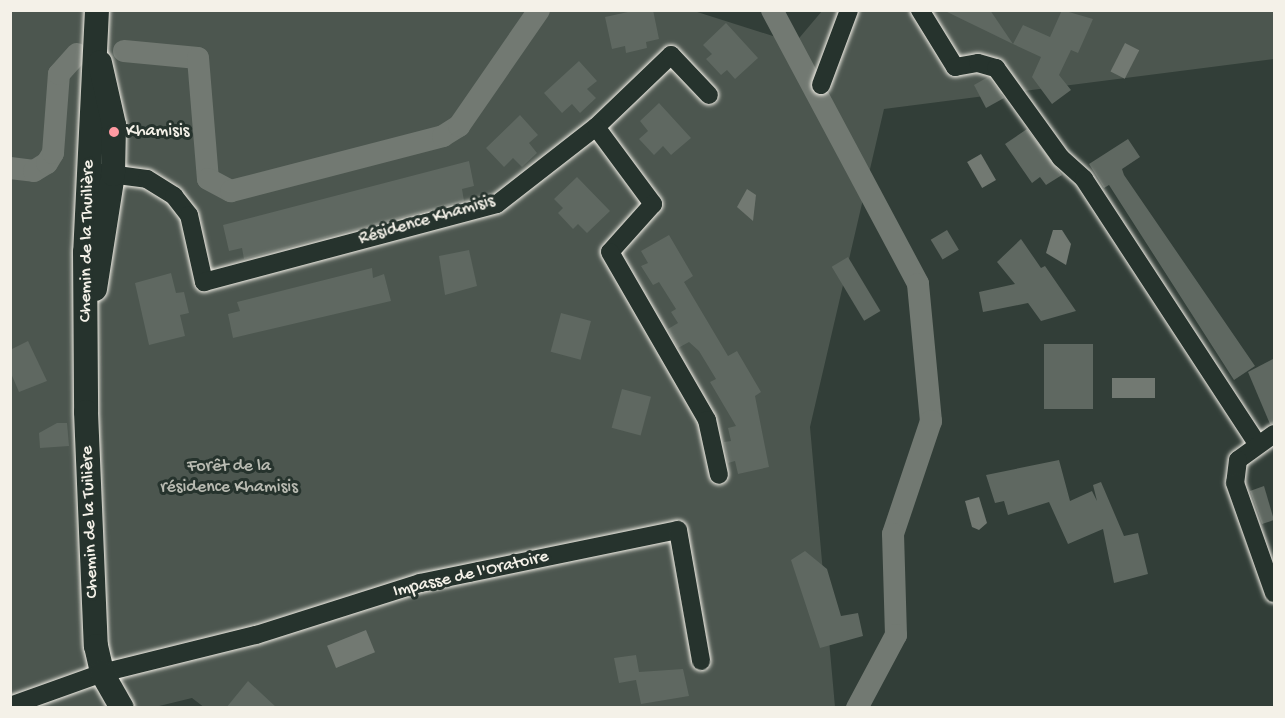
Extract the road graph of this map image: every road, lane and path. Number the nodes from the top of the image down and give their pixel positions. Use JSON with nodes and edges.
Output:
{"nodes":[{"id":1,"x":97,"y":10,"type":"edge"},
{"id":2,"x":849,"y":10,"type":"edge"},
{"id":3,"x":920,"y":10,"type":"edge"},
{"id":4,"x":98,"y":58,"type":"junction"},
{"id":5,"x":821,"y":85,"type":"dead end"},
{"id":6,"x":709,"y":95,"type":"dead end"},
{"id":7,"x":596,"y":127,"type":"junction"},
{"id":8,"x":100,"y":176,"type":"junction"},
{"id":9,"x":86,"y":331,"type":"joint"},
{"id":10,"x":1275,"y":434,"type":"edge"},
{"id":11,"x":1256,"y":442,"type":"junction"},
{"id":12,"x":719,"y":475,"type":"dead end"},
{"id":13,"x":1275,"y":593,"type":"edge"},
{"id":14,"x":700,"y":661,"type":"dead end"},
{"id":15,"x":102,"y":674,"type":"junction"},
{"id":16,"x":10,"y":706,"type":"edge"},
{"id":17,"x":122,"y":708,"type":"edge"}],
"edges":[{"from":1,"to":4,"type":"street","name":"Chemin de la Thuilière"},
{"from":2,"to":5,"type":"street"},
{"from":3,"to":11,"type":"street"},
{"from":4,"to":8,"type":"street","name":"Chemin de la Thuilière"},
{"from":4,"to":8,"type":"street","name":"Chemin de la Thuilière"},
{"from":6,"to":7,"type":"street"},
{"from":7,"to":8,"type":"street","name":"Résidence Khamisis"},
{"from":7,"to":12,"type":"street"},
{"from":8,"to":9,"type":"street","name":"Chemin de la Thuilière"},
{"from":9,"to":15,"type":"street","name":"Chemin de la Tuilière"},
{"from":10,"to":11,"type":"street"},
{"from":11,"to":13,"type":"street"},
{"from":14,"to":15,"type":"street","name":"Impasse de l'Oratoire"},
{"from":15,"to":16,"type":"street"},
{"from":15,"to":17,"type":"street","name":"Chemin de la Tuilière"}]}
